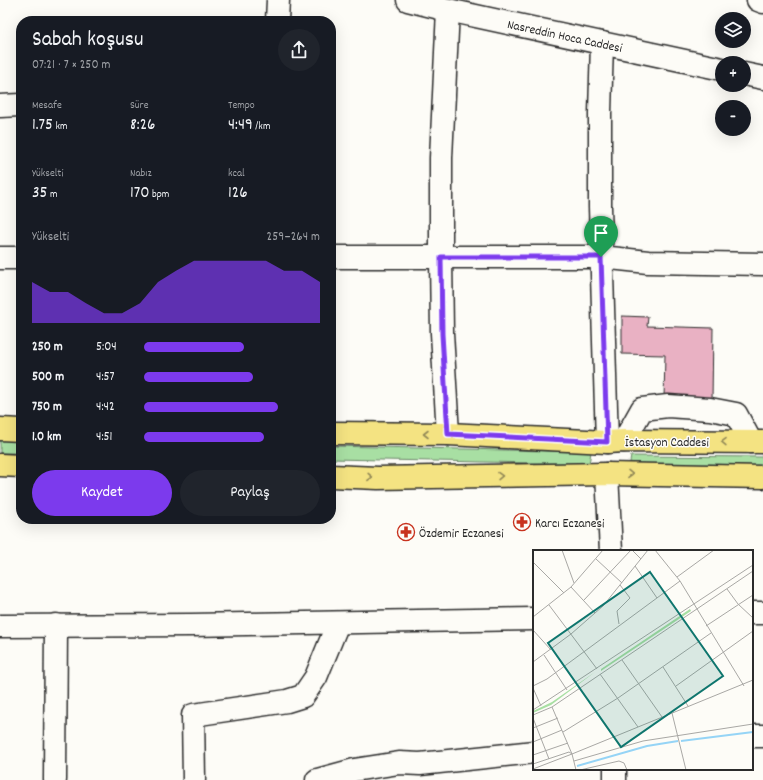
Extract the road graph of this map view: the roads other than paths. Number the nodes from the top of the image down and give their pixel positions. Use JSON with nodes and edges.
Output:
{"nodes":[{"id":1,"x":278,"y":0,"type":"edge"},
{"id":2,"x":408,"y":0,"type":"edge"},
{"id":3,"x":758,"y":0,"type":"edge"},
{"id":4,"x":763,"y":2,"type":"edge"},
{"id":5,"x":448,"y":10,"type":"junction"},
{"id":6,"x":277,"y":16,"type":"edge"},
{"id":7,"x":602,"y":43,"type":"junction"},
{"id":8,"x":715,"y":67,"type":"edge"},
{"id":9,"x":751,"y":75,"type":"edge"},
{"id":10,"x":763,"y":78,"type":"edge"},
{"id":11,"x":16,"y":105,"type":"edge"},
{"id":12,"x":0,"y":106,"type":"edge"},
{"id":13,"x":336,"y":257,"type":"edge"},
{"id":14,"x":441,"y":257,"type":"junction"},
{"id":15,"x":601,"y":257,"type":"junction"},
{"id":16,"x":0,"y":258,"type":"edge"},
{"id":17,"x":16,"y":258,"type":"edge"},
{"id":18,"x":763,"y":264,"type":"edge"},
{"id":19,"x":0,"y":430,"type":"edge"},
{"id":20,"x":16,"y":430,"type":"edge"},
{"id":21,"x":336,"y":433,"type":"edge"},
{"id":22,"x":448,"y":434,"type":"junction"},
{"id":23,"x":616,"y":441,"type":"junction"},
{"id":24,"x":757,"y":442,"type":"edge"},
{"id":25,"x":0,"y":465,"type":"edge"},
{"id":26,"x":16,"y":466,"type":"edge"},
{"id":27,"x":607,"y":474,"type":"junction"},
{"id":28,"x":336,"y":476,"type":"edge"},
{"id":29,"x":763,"y":477,"type":"edge"},
{"id":30,"x":611,"y":550,"type":"edge"},
{"id":31,"x":533,"y":619,"type":"edge"},
{"id":32,"x":338,"y":623,"type":"junction"},
{"id":33,"x":56,"y":625,"type":"junction"},
{"id":34,"x":0,"y":626,"type":"edge"},
{"id":35,"x":533,"y":752,"type":"edge"},
{"id":36,"x":421,"y":772,"type":"edge"},
{"id":37,"x":55,"y":780,"type":"edge"},
{"id":38,"x":194,"y":780,"type":"edge"},
{"id":39,"x":317,"y":780,"type":"edge"}],
"edges":[{"from":1,"to":6,"type":"street"},
{"from":2,"to":5,"type":"street","name":"Nasreddin Hoca Caddesi"},
{"from":3,"to":4,"type":"street"},
{"from":5,"to":7,"type":"street","name":"Nasreddin Hoca Caddesi"},
{"from":5,"to":14,"type":"street"},
{"from":7,"to":8,"type":"street","name":"Nasreddin Hoca Caddesi"},
{"from":7,"to":15,"type":"street"},
{"from":9,"to":10,"type":"street"},
{"from":11,"to":12,"type":"street"},
{"from":13,"to":14,"type":"street"},
{"from":14,"to":15,"type":"street"},
{"from":14,"to":22,"type":"street"},
{"from":15,"to":18,"type":"street"},
{"from":15,"to":23,"type":"street"},
{"from":16,"to":17,"type":"street"},
{"from":19,"to":20,"type":"main road"},
{"from":22,"to":21,"type":"main road","name":"İstasyon Caddesi","one_way":true},
{"from":22,"to":23,"type":"main road","name":"İstasyon Caddesi"},
{"from":24,"to":23,"type":"main road","name":"İstasyon Caddesi","one_way":true},
{"from":23,"to":24,"type":"street"},
{"from":25,"to":26,"type":"main road"},
{"from":28,"to":27,"type":"main road","one_way":true},
{"from":27,"to":29,"type":"main road","one_way":true},
{"from":27,"to":30,"type":"street"},
{"from":31,"to":32,"type":"street"},
{"from":32,"to":33,"type":"street"},
{"from":32,"to":38,"type":"street"},
{"from":33,"to":34,"type":"street"},
{"from":33,"to":37,"type":"street"},
{"from":35,"to":36,"type":"street"},
{"from":36,"to":39,"type":"street"}]}
